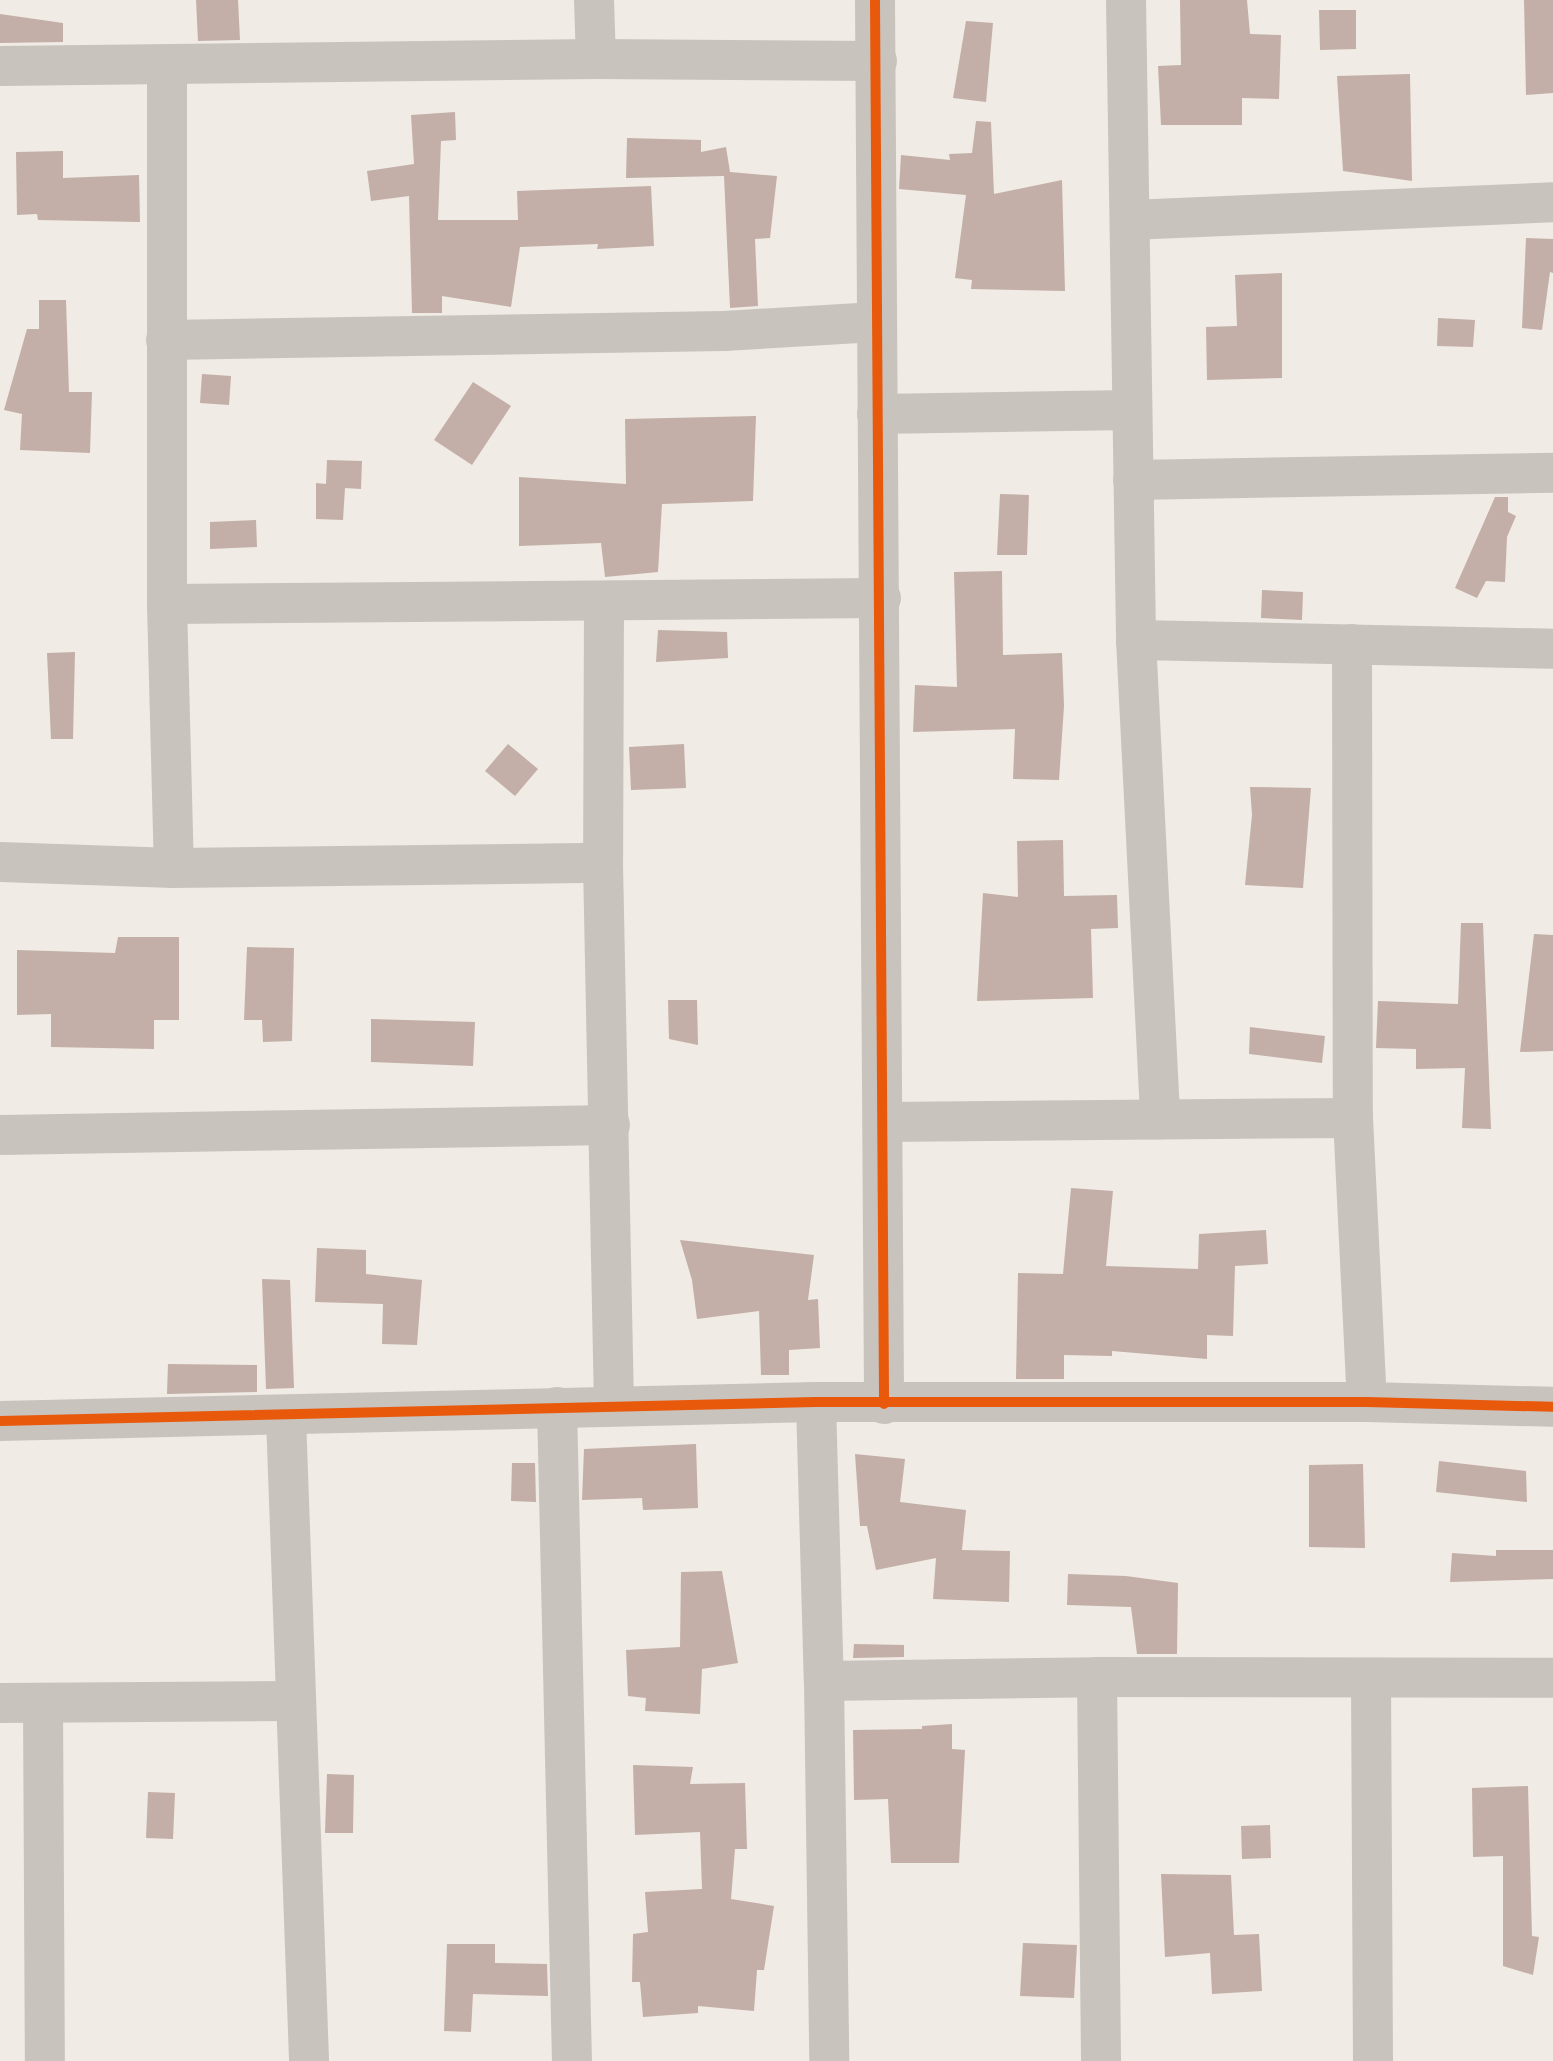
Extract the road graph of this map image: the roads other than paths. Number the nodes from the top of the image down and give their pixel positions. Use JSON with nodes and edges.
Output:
{"nodes":[{"id":1,"x":594,"y":0,"type":"edge"},
{"id":2,"x":875,"y":0,"type":"edge"},
{"id":3,"x":1126,"y":0,"type":"edge"},
{"id":4,"x":596,"y":59,"type":"junction"},
{"id":5,"x":877,"y":61,"type":"junction"},
{"id":6,"x":0,"y":66,"type":"edge"},
{"id":7,"x":167,"y":66,"type":"junction"},
{"id":8,"x":1553,"y":202,"type":"edge"},
{"id":9,"x":1130,"y":220,"type":"junction"},
{"id":10,"x":876,"y":322,"type":"junction"},
{"id":11,"x":166,"y":340,"type":"junction"},
{"id":12,"x":1131,"y":410,"type":"junction"},
{"id":13,"x":877,"y":414,"type":"junction"},
{"id":14,"x":1553,"y":473,"type":"edge"},
{"id":15,"x":1133,"y":480,"type":"junction"},
{"id":16,"x":881,"y":598,"type":"junction"},
{"id":17,"x":604,"y":603,"type":"junction"},
{"id":18,"x":167,"y":604,"type":"junction"},
{"id":19,"x":1136,"y":640,"type":"junction"},
{"id":20,"x":1352,"y":644,"type":"junction"},
{"id":21,"x":1553,"y":649,"type":"edge"},
{"id":22,"x":0,"y":862,"type":"edge"},
{"id":23,"x":603,"y":863,"type":"junction"},
{"id":24,"x":174,"y":868,"type":"junction"},
{"id":25,"x":1353,"y":1118,"type":"junction"},
{"id":26,"x":1160,"y":1119,"type":"junction"},
{"id":27,"x":883,"y":1122,"type":"junction"},
{"id":28,"x":610,"y":1125,"type":"junction"},
{"id":29,"x":0,"y":1135,"type":"edge"},
{"id":30,"x":816,"y":1402,"type":"junction"},
{"id":31,"x":1367,"y":1402,"type":"junction"},
{"id":32,"x":884,"y":1404,"type":"junction"},
{"id":33,"x":614,"y":1405,"type":"junction"},
{"id":34,"x":557,"y":1407,"type":"junction"},
{"id":35,"x":1553,"y":1407,"type":"edge"},
{"id":36,"x":286,"y":1417,"type":"junction"},
{"id":37,"x":0,"y":1421,"type":"edge"},
{"id":38,"x":1097,"y":1677,"type":"junction"},
{"id":39,"x":1553,"y":1678,"type":"edge"},
{"id":40,"x":1371,"y":1679,"type":"junction"},
{"id":41,"x":824,"y":1681,"type":"junction"},
{"id":42,"x":295,"y":1701,"type":"junction"},
{"id":43,"x":0,"y":1703,"type":"edge"},
{"id":44,"x":43,"y":1703,"type":"junction"},
{"id":45,"x":45,"y":2061,"type":"edge"},
{"id":46,"x":309,"y":2061,"type":"edge"},
{"id":47,"x":572,"y":2061,"type":"edge"},
{"id":48,"x":829,"y":2061,"type":"edge"},
{"id":49,"x":1101,"y":2061,"type":"edge"},
{"id":50,"x":1373,"y":2061,"type":"edge"}],
"edges":[{"from":1,"to":4,"type":"street"},
{"from":2,"to":5,"type":"street"},
{"from":3,"to":9,"type":"street"},
{"from":4,"to":5,"type":"street"},
{"from":4,"to":7,"type":"street"},
{"from":5,"to":10,"type":"street"},
{"from":6,"to":7,"type":"street"},
{"from":7,"to":11,"type":"street"},
{"from":8,"to":9,"type":"street"},
{"from":9,"to":12,"type":"street"},
{"from":10,"to":11,"type":"street"},
{"from":10,"to":13,"type":"street"},
{"from":11,"to":18,"type":"street"},
{"from":12,"to":13,"type":"street"},
{"from":12,"to":15,"type":"street"},
{"from":13,"to":16,"type":"street"},
{"from":14,"to":15,"type":"street"},
{"from":15,"to":19,"type":"street"},
{"from":16,"to":17,"type":"street"},
{"from":16,"to":27,"type":"street"},
{"from":17,"to":18,"type":"street"},
{"from":17,"to":23,"type":"street"},
{"from":18,"to":24,"type":"street"},
{"from":19,"to":20,"type":"street"},
{"from":19,"to":26,"type":"street"},
{"from":20,"to":21,"type":"street"},
{"from":20,"to":25,"type":"street"},
{"from":22,"to":24,"type":"street"},
{"from":23,"to":24,"type":"street"},
{"from":23,"to":28,"type":"street"},
{"from":25,"to":26,"type":"street"},
{"from":25,"to":31,"type":"street"},
{"from":26,"to":27,"type":"street"},
{"from":27,"to":32,"type":"street"},
{"from":28,"to":29,"type":"street"},
{"from":28,"to":33,"type":"street"},
{"from":30,"to":32,"type":"street"},
{"from":30,"to":33,"type":"street"},
{"from":30,"to":41,"type":"street"},
{"from":31,"to":32,"type":"street"},
{"from":31,"to":35,"type":"street"},
{"from":33,"to":34,"type":"street"},
{"from":34,"to":36,"type":"street"},
{"from":34,"to":47,"type":"street"},
{"from":36,"to":37,"type":"street"},
{"from":36,"to":42,"type":"street"},
{"from":38,"to":40,"type":"street"},
{"from":38,"to":41,"type":"street"},
{"from":38,"to":49,"type":"street"},
{"from":39,"to":40,"type":"street"},
{"from":40,"to":50,"type":"street"},
{"from":41,"to":48,"type":"street"},
{"from":42,"to":44,"type":"street"},
{"from":42,"to":46,"type":"street"},
{"from":43,"to":44,"type":"street"},
{"from":44,"to":45,"type":"street"}]}
